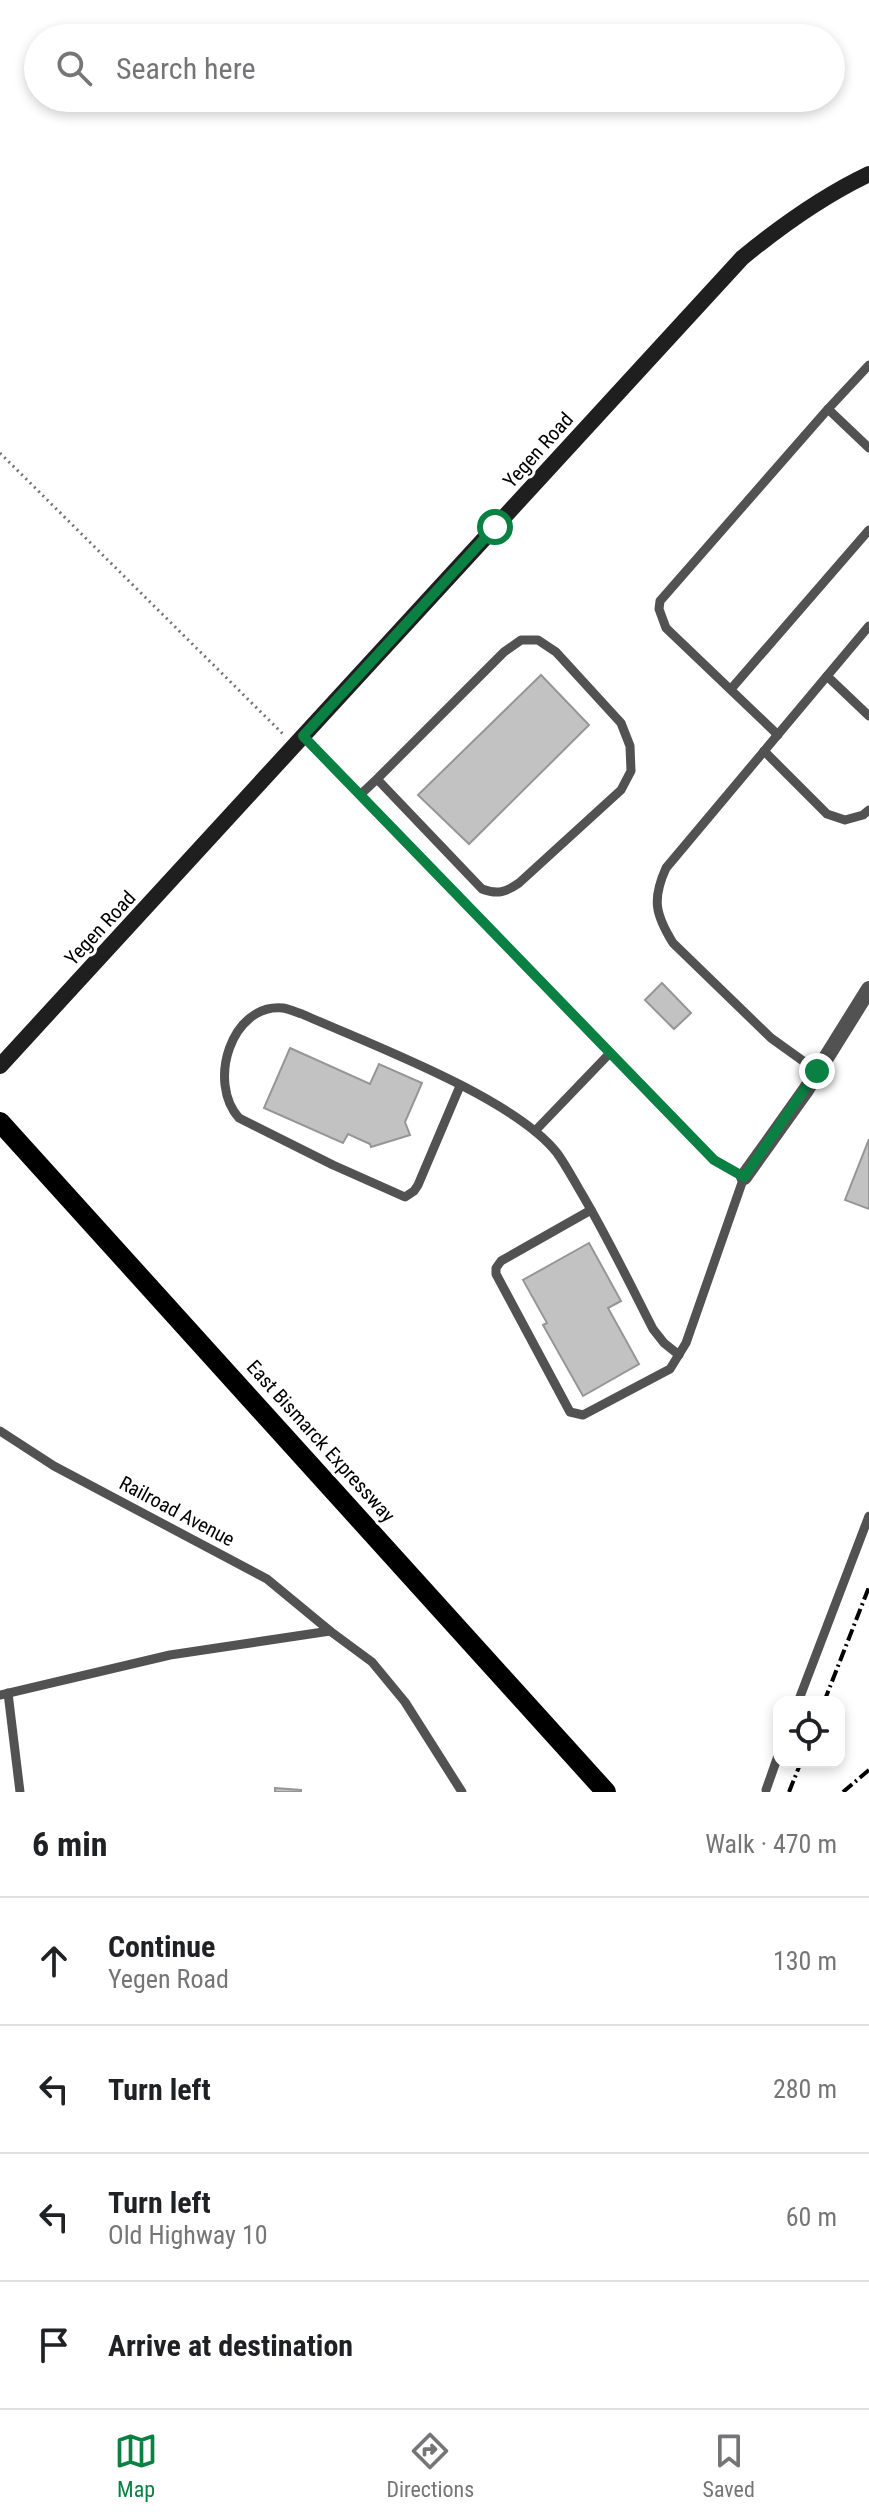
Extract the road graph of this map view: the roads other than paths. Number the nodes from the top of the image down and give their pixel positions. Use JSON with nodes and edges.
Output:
{"nodes":[{"id":1,"x":869,"y":174,"type":"edge"},
{"id":2,"x":869,"y":365,"type":"edge"},
{"id":3,"x":828,"y":409,"type":"junction"},
{"id":4,"x":869,"y":448,"type":"edge"},
{"id":5,"x":869,"y":530,"type":"edge"},
{"id":6,"x":869,"y":626,"type":"edge"},
{"id":7,"x":827,"y":676,"type":"junction"},
{"id":8,"x":731,"y":689,"type":"junction"},
{"id":9,"x":869,"y":716,"type":"edge"},
{"id":10,"x":778,"y":735,"type":"junction"},
{"id":11,"x":299,"y":741,"type":"junction"},
{"id":12,"x":764,"y":751,"type":"junction"},
{"id":13,"x":377,"y":779,"type":"junction"},
{"id":14,"x":360,"y":795,"type":"junction"},
{"id":15,"x":869,"y":810,"type":"edge"},
{"id":16,"x":869,"y":989,"type":"edge"},
{"id":17,"x":610,"y":1053,"type":"junction"},
{"id":18,"x":0,"y":1066,"type":"edge"},
{"id":19,"x":817,"y":1071,"type":"junction"},
{"id":20,"x":460,"y":1086,"type":"junction"},
{"id":21,"x":0,"y":1122,"type":"edge"},
{"id":22,"x":535,"y":1131,"type":"junction"},
{"id":23,"x":744,"y":1177,"type":"junction"},
{"id":24,"x":591,"y":1210,"type":"junction"},
{"id":25,"x":679,"y":1355,"type":"junction"},
{"id":26,"x":0,"y":1431,"type":"edge"},
{"id":27,"x":869,"y":1516,"type":"edge"},
{"id":28,"x":330,"y":1631,"type":"junction"},
{"id":29,"x":4,"y":1694,"type":"edge"},
{"id":30,"x":800,"y":1696,"type":"edge"},
{"id":31,"x":774,"y":1768,"type":"edge"},
{"id":32,"x":766,"y":1790,"type":"dead end"},
{"id":33,"x":20,"y":1792,"type":"edge"},
{"id":34,"x":462,"y":1792,"type":"edge"},
{"id":35,"x":606,"y":1792,"type":"edge"}],
"edges":[{"from":1,"to":11,"type":"street","name":"Yegen Road"},
{"from":2,"to":3,"type":"lane"},
{"from":3,"to":4,"type":"lane"},
{"from":3,"to":8,"type":"lane"},
{"from":5,"to":8,"type":"lane"},
{"from":6,"to":7,"type":"lane"},
{"from":7,"to":9,"type":"lane"},
{"from":7,"to":10,"type":"lane"},
{"from":8,"to":10,"type":"lane"},
{"from":10,"to":12,"type":"lane"},
{"from":11,"to":14,"type":"lane"},
{"from":11,"to":18,"type":"street","name":"Yegen Road"},
{"from":12,"to":15,"type":"lane"},
{"from":12,"to":19,"type":"lane"},
{"from":13,"to":13,"type":"lane"},
{"from":13,"to":14,"type":"lane"},
{"from":14,"to":17,"type":"lane"},
{"from":16,"to":19,"type":"street"},
{"from":17,"to":22,"type":"lane"},
{"from":17,"to":23,"type":"lane"},
{"from":19,"to":23,"type":"street"},
{"from":20,"to":20,"type":"lane"},
{"from":20,"to":22,"type":"lane"},
{"from":21,"to":35,"type":"main road","name":"East Bismarck Expressway"},
{"from":22,"to":24,"type":"lane"},
{"from":23,"to":25,"type":"lane"},
{"from":24,"to":25,"type":"lane"},
{"from":24,"to":25,"type":"lane"},
{"from":26,"to":28,"type":"lane","name":"Railroad Avenue"},
{"from":27,"to":30,"type":"lane"},
{"from":28,"to":29,"type":"lane"},
{"from":28,"to":34,"type":"lane","name":"Railroad Avenue"},
{"from":29,"to":33,"type":"lane"},
{"from":31,"to":32,"type":"lane"}]}
